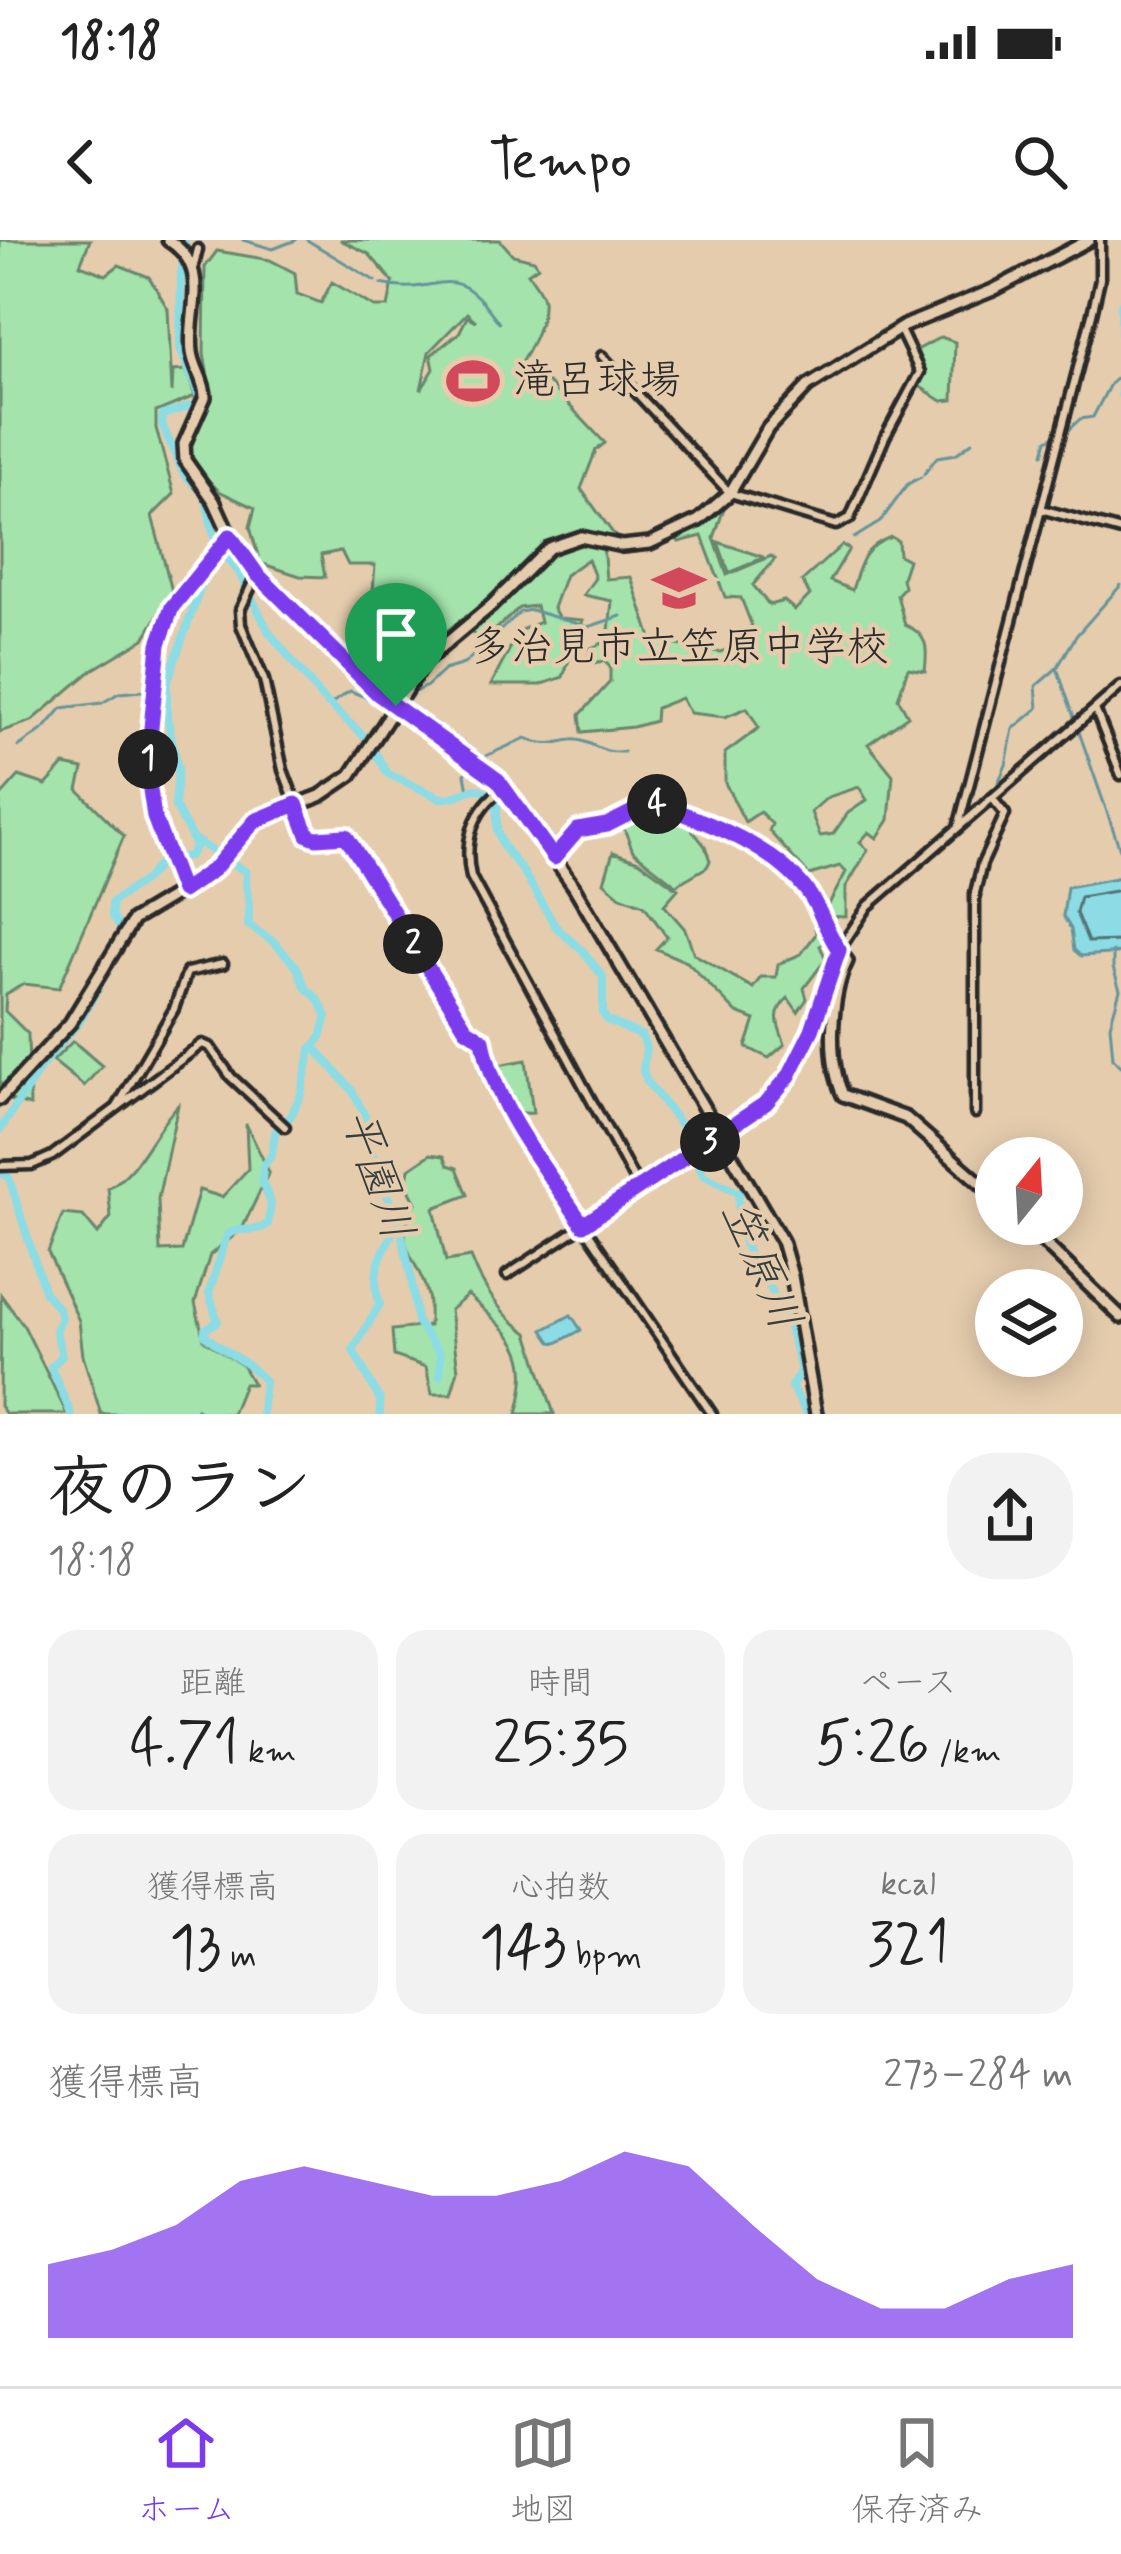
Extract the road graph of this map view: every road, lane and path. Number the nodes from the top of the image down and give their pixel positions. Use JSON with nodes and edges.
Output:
{"nodes":[{"id":1,"x":168,"y":240,"type":"edge"},
{"id":2,"x":1089,"y":240,"type":"edge"},
{"id":3,"x":1100,"y":240,"type":"edge"},
{"id":4,"x":198,"y":249,"type":"dead end"},
{"id":5,"x":192,"y":264,"type":"junction"},
{"id":6,"x":899,"y":329,"type":"junction"},
{"id":7,"x":602,"y":356,"type":"dead end"},
{"id":8,"x":730,"y":493,"type":"junction"},
{"id":9,"x":1041,"y":509,"type":"junction"},
{"id":10,"x":1121,"y":531,"type":"edge"},
{"id":11,"x":222,"y":544,"type":"junction"},
{"id":12,"x":257,"y":574,"type":"junction"},
{"id":13,"x":1121,"y":686,"type":"edge"},
{"id":14,"x":396,"y":706,"type":"junction"},
{"id":15,"x":1095,"y":709,"type":"junction"},
{"id":16,"x":1121,"y":775,"type":"edge"},
{"id":17,"x":500,"y":790,"type":"junction"},
{"id":18,"x":992,"y":798,"type":"junction"},
{"id":19,"x":296,"y":804,"type":"junction"},
{"id":20,"x":959,"y":827,"type":"junction"},
{"id":21,"x":554,"y":858,"type":"junction"},
{"id":22,"x":182,"y":891,"type":"junction"},
{"id":23,"x":839,"y":950,"type":"junction"},
{"id":24,"x":223,"y":964,"type":"dead end"},
{"id":25,"x":0,"y":1099,"type":"edge"},
{"id":26,"x":115,"y":1110,"type":"junction"},
{"id":27,"x":976,"y":1112,"type":"dead end"},
{"id":28,"x":282,"y":1124,"type":"dead end"},
{"id":29,"x":720,"y":1136,"type":"junction"},
{"id":30,"x":1,"y":1166,"type":"edge"},
{"id":31,"x":975,"y":1179,"type":"edge"},
{"id":32,"x":638,"y":1187,"type":"junction"},
{"id":33,"x":583,"y":1225,"type":"junction"},
{"id":34,"x":1047,"y":1245,"type":"edge"},
{"id":35,"x":507,"y":1275,"type":"dead end"},
{"id":36,"x":1121,"y":1317,"type":"edge"},
{"id":37,"x":712,"y":1414,"type":"edge"},
{"id":38,"x":816,"y":1414,"type":"edge"}],
"edges":[{"from":1,"to":5,"type":"main road"},
{"from":2,"to":6,"type":"main road"},
{"from":3,"to":9,"type":"street"},
{"from":4,"to":5,"type":"street"},
{"from":5,"to":11,"type":"main road"},
{"from":6,"to":8,"type":"main road"},
{"from":6,"to":8,"type":"street"},
{"from":7,"to":8,"type":"street"},
{"from":8,"to":14,"type":"main road"},
{"from":9,"to":10,"type":"street"},
{"from":9,"to":20,"type":"street"},
{"from":11,"to":12,"type":"main road"},
{"from":11,"to":22,"type":"street"},
{"from":12,"to":14,"type":"main road"},
{"from":12,"to":19,"type":"street"},
{"from":13,"to":15,"type":"street"},
{"from":14,"to":17,"type":"main road"},
{"from":14,"to":19,"type":"main road"},
{"from":15,"to":16,"type":"street"},
{"from":15,"to":18,"type":"street"},
{"from":17,"to":21,"type":"main road"},
{"from":17,"to":32,"type":"street"},
{"from":18,"to":20,"type":"street"},
{"from":18,"to":27,"type":"street"},
{"from":19,"to":22,"type":"main road"},
{"from":19,"to":33,"type":"street"},
{"from":20,"to":23,"type":"street"},
{"from":21,"to":23,"type":"street"},
{"from":21,"to":29,"type":"main road"},
{"from":22,"to":25,"type":"main road"},
{"from":23,"to":29,"type":"main road"},
{"from":23,"to":31,"type":"main road"},
{"from":24,"to":26,"type":"street"},
{"from":26,"to":28,"type":"street"},
{"from":26,"to":30,"type":"street"},
{"from":29,"to":32,"type":"street"},
{"from":29,"to":38,"type":"main road"},
{"from":32,"to":33,"type":"street"},
{"from":33,"to":35,"type":"street"},
{"from":33,"to":37,"type":"street"},
{"from":34,"to":36,"type":"main road"}]}
